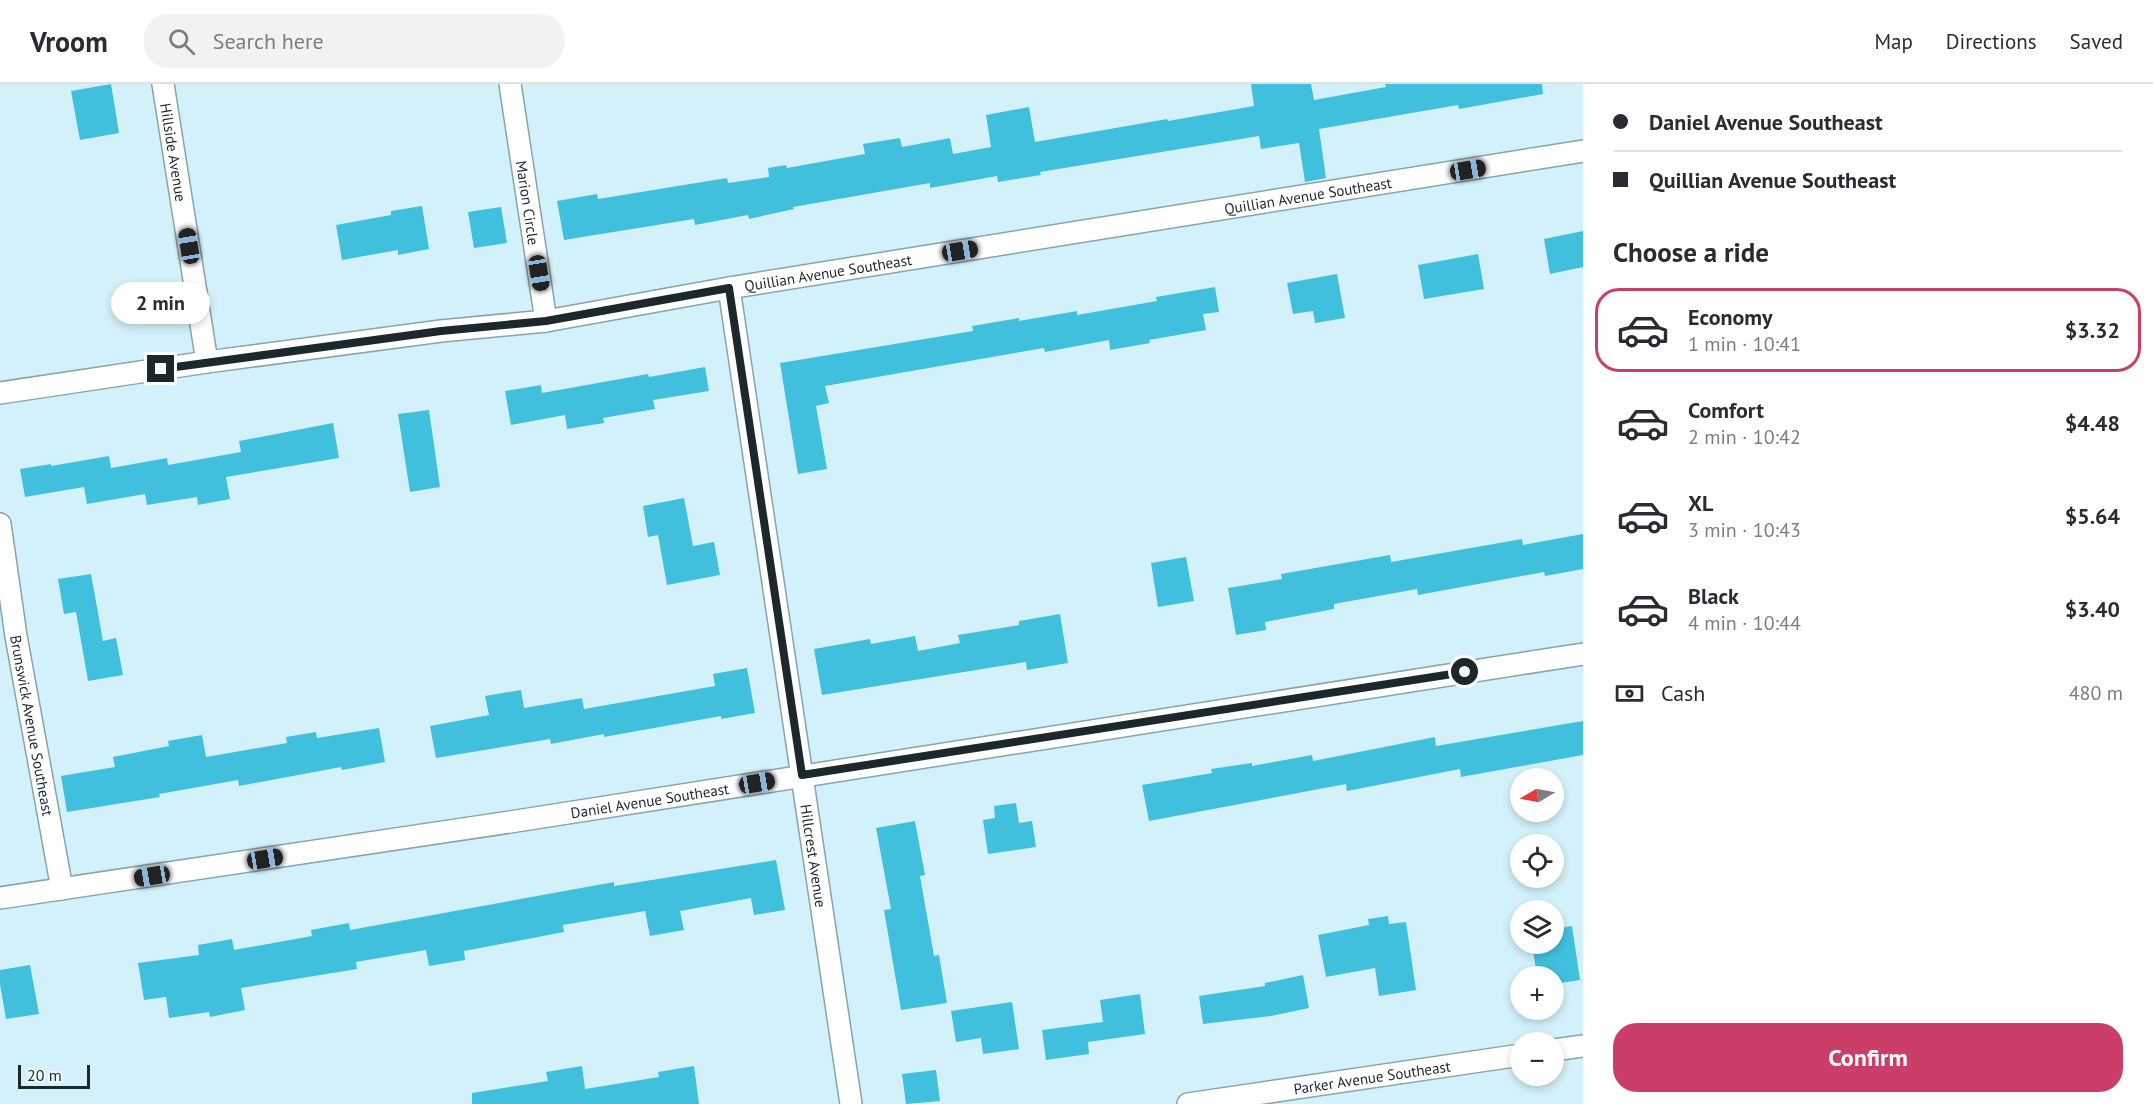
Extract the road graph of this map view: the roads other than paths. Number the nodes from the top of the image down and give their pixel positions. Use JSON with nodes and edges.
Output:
{"nodes":[{"id":1,"x":163,"y":84,"type":"edge"},
{"id":2,"x":510,"y":84,"type":"edge"},
{"id":3,"x":1583,"y":151,"type":"edge"},
{"id":4,"x":729,"y":288,"type":"junction"},
{"id":5,"x":546,"y":321,"type":"junction"},
{"id":6,"x":207,"y":362,"type":"junction"},
{"id":7,"x":0,"y":393,"type":"edge"},
{"id":8,"x":0,"y":524,"type":"edge"},
{"id":9,"x":1583,"y":654,"type":"edge"},
{"id":10,"x":802,"y":775,"type":"junction"},
{"id":11,"x":62,"y":889,"type":"junction"},
{"id":12,"x":0,"y":898,"type":"edge"},
{"id":13,"x":1583,"y":1046,"type":"edge"},
{"id":14,"x":1564,"y":1049,"type":"edge"},
{"id":15,"x":1510,"y":1057,"type":"edge"},
{"id":16,"x":851,"y":1104,"type":"edge"},
{"id":17,"x":1188,"y":1104,"type":"edge"}],
"edges":[{"from":1,"to":6,"type":"street","name":"Hillside Avenue"},
{"from":2,"to":5,"type":"street","name":"Marion Circle"},
{"from":3,"to":4,"type":"street","name":"Quillian Avenue Southeast"},
{"from":4,"to":5,"type":"street","name":"Quillian Avenue Southeast"},
{"from":4,"to":10,"type":"street","name":"Hillcrest Avenue"},
{"from":5,"to":6,"type":"street","name":"Quillian Avenue Southeast"},
{"from":6,"to":7,"type":"street","name":"Quillian Avenue Southeast"},
{"from":8,"to":11,"type":"street","name":"Brunswick Avenue Southeast"},
{"from":9,"to":10,"type":"street","name":"Daniel Avenue Southeast"},
{"from":10,"to":11,"type":"street","name":"Daniel Avenue Southeast"},
{"from":10,"to":16,"type":"street","name":"Hillcrest Avenue"},
{"from":11,"to":12,"type":"street","name":"Daniel Avenue Southeast"},
{"from":13,"to":14,"type":"street"},
{"from":15,"to":17,"type":"street","name":"Parker Avenue Southeast"}]}
